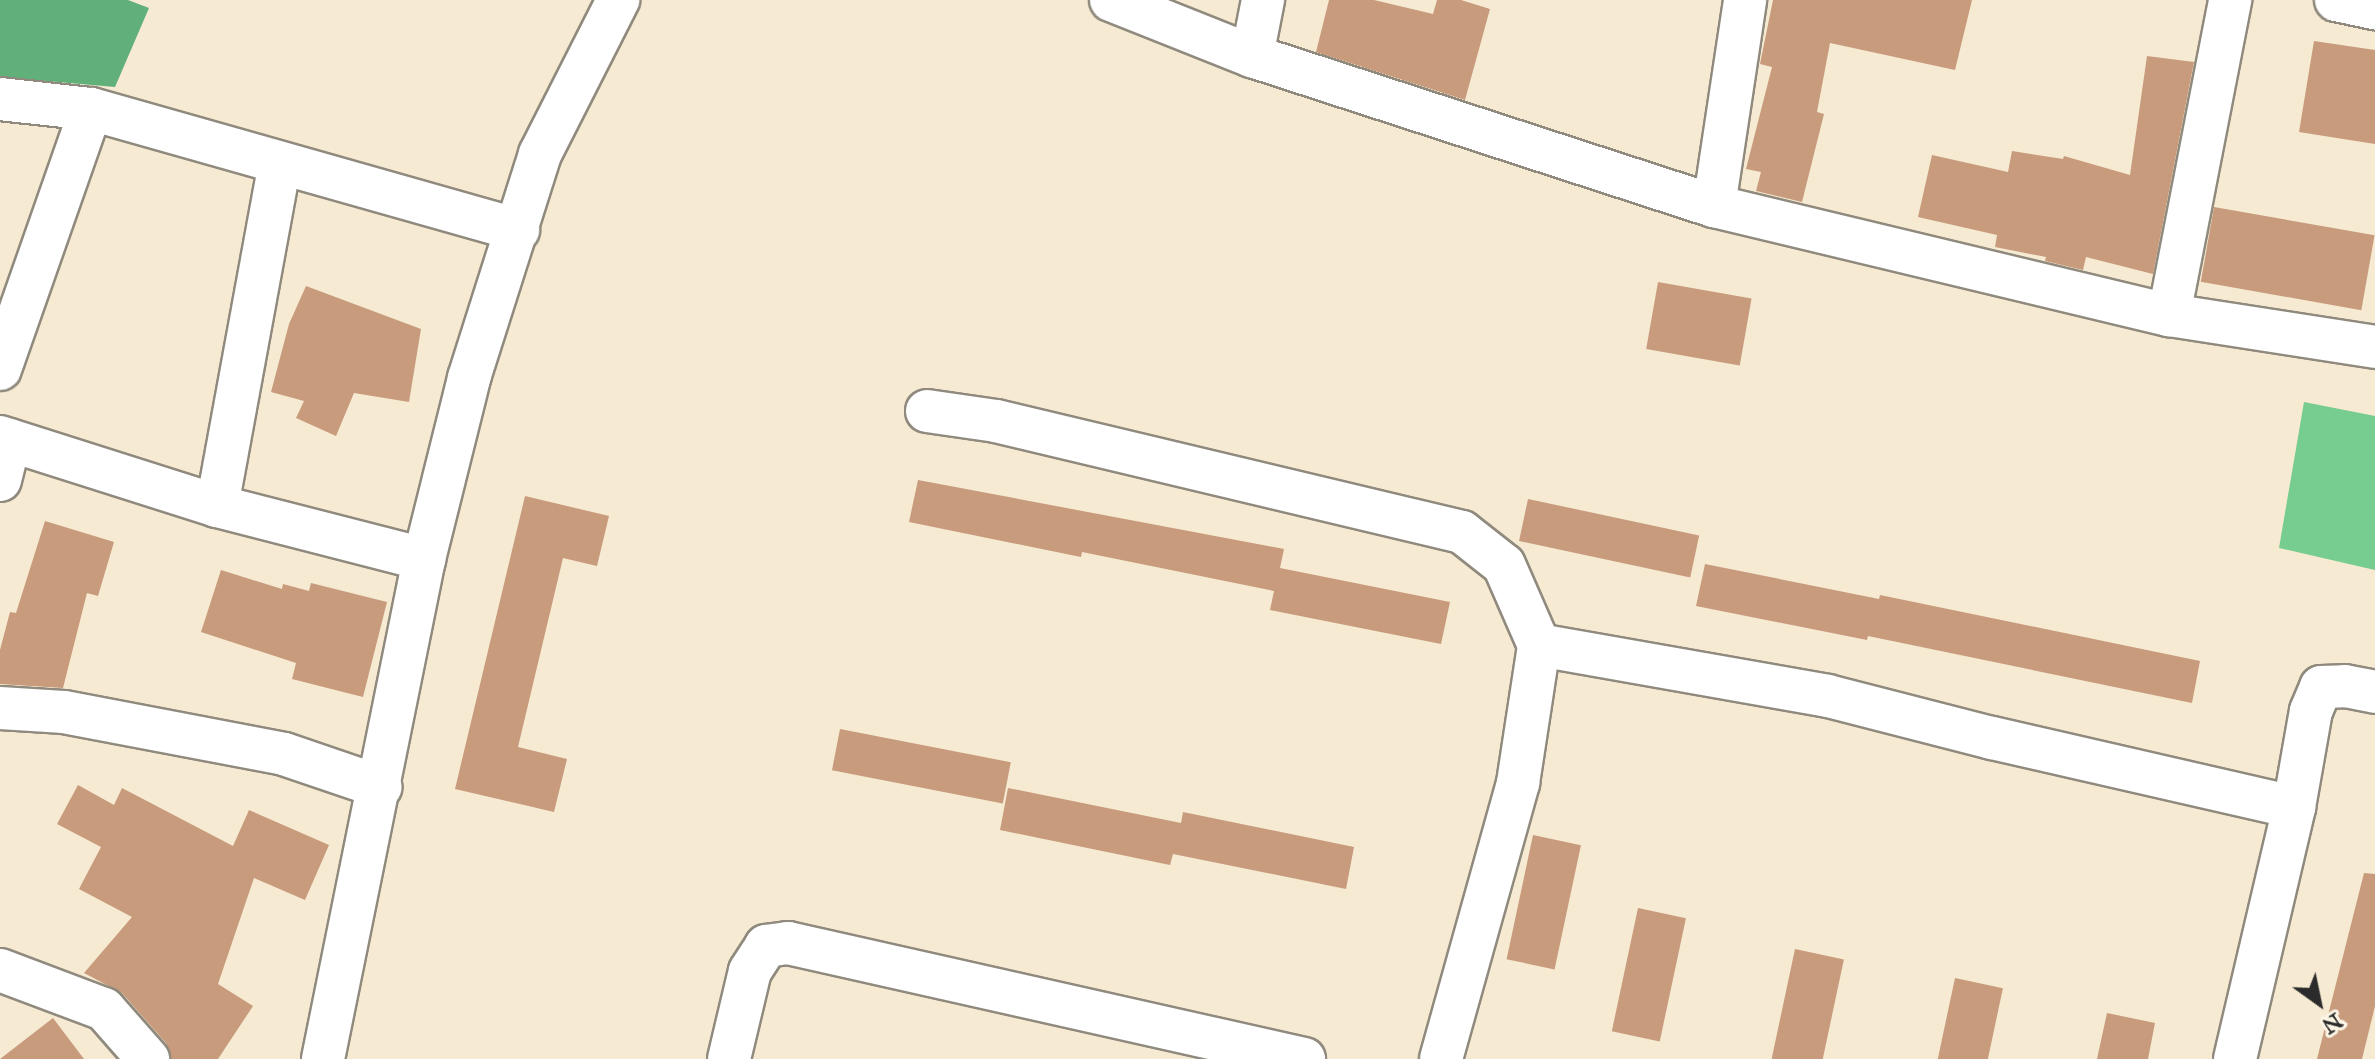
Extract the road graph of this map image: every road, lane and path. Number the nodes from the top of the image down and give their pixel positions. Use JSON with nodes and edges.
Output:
{"nodes":[{"id":1,"x":618,"y":0,"type":"edge"},
{"id":2,"x":1111,"y":0,"type":"edge"},
{"id":3,"x":1263,"y":0,"type":"edge"},
{"id":4,"x":1745,"y":0,"type":"edge"},
{"id":5,"x":2230,"y":0,"type":"edge"},
{"id":6,"x":2336,"y":0,"type":"edge"},
{"id":7,"x":2375,"y":8,"type":"edge"},
{"id":8,"x":1252,"y":56,"type":"junction"},
{"id":9,"x":0,"y":99,"type":"edge"},
{"id":10,"x":91,"y":109,"type":"junction"},
{"id":11,"x":280,"y":164,"type":"junction"},
{"id":12,"x":1714,"y":206,"type":"junction"},
{"id":13,"x":518,"y":230,"type":"junction"},
{"id":14,"x":2169,"y":315,"type":"junction"},
{"id":15,"x":2375,"y":347,"type":"edge"},
{"id":16,"x":0,"y":369,"type":"edge"},
{"id":17,"x":927,"y":411,"type":"dead end"},
{"id":18,"x":5,"y":438,"type":"edge"},
{"id":19,"x":0,"y":480,"type":"edge"},
{"id":20,"x":217,"y":506,"type":"junction"},
{"id":21,"x":424,"y":559,"type":"junction"},
{"id":22,"x":1539,"y":645,"type":"junction"},
{"id":23,"x":2375,"y":692,"type":"edge"},
{"id":24,"x":0,"y":708,"type":"edge"},
{"id":25,"x":381,"y":787,"type":"junction"},
{"id":26,"x":2294,"y":807,"type":"junction"},
{"id":27,"x":0,"y":970,"type":"edge"},
{"id":28,"x":148,"y":1059,"type":"edge"},
{"id":29,"x":323,"y":1059,"type":"edge"},
{"id":30,"x":729,"y":1059,"type":"edge"},
{"id":31,"x":1304,"y":1059,"type":"edge"},
{"id":32,"x":1441,"y":1059,"type":"edge"},
{"id":33,"x":2235,"y":1059,"type":"edge"}],
"edges":[{"from":1,"to":13,"type":"street"},
{"from":2,"to":8,"type":"street"},
{"from":3,"to":8,"type":"street"},
{"from":4,"to":12,"type":"street"},
{"from":5,"to":14,"type":"street"},
{"from":6,"to":7,"type":"street"},
{"from":8,"to":12,"type":"street"},
{"from":9,"to":10,"type":"street"},
{"from":10,"to":11,"type":"street"},
{"from":10,"to":16,"type":"street"},
{"from":11,"to":13,"type":"street"},
{"from":11,"to":20,"type":"street"},
{"from":12,"to":14,"type":"street"},
{"from":13,"to":21,"type":"street"},
{"from":14,"to":15,"type":"street"},
{"from":17,"to":22,"type":"street"},
{"from":18,"to":19,"type":"street"},
{"from":18,"to":20,"type":"street"},
{"from":20,"to":21,"type":"street"},
{"from":21,"to":25,"type":"street"},
{"from":22,"to":26,"type":"street"},
{"from":22,"to":32,"type":"street"},
{"from":23,"to":26,"type":"street"},
{"from":24,"to":25,"type":"street"},
{"from":25,"to":29,"type":"street"},
{"from":26,"to":33,"type":"street"},
{"from":27,"to":28,"type":"street"},
{"from":30,"to":31,"type":"street"}]}
